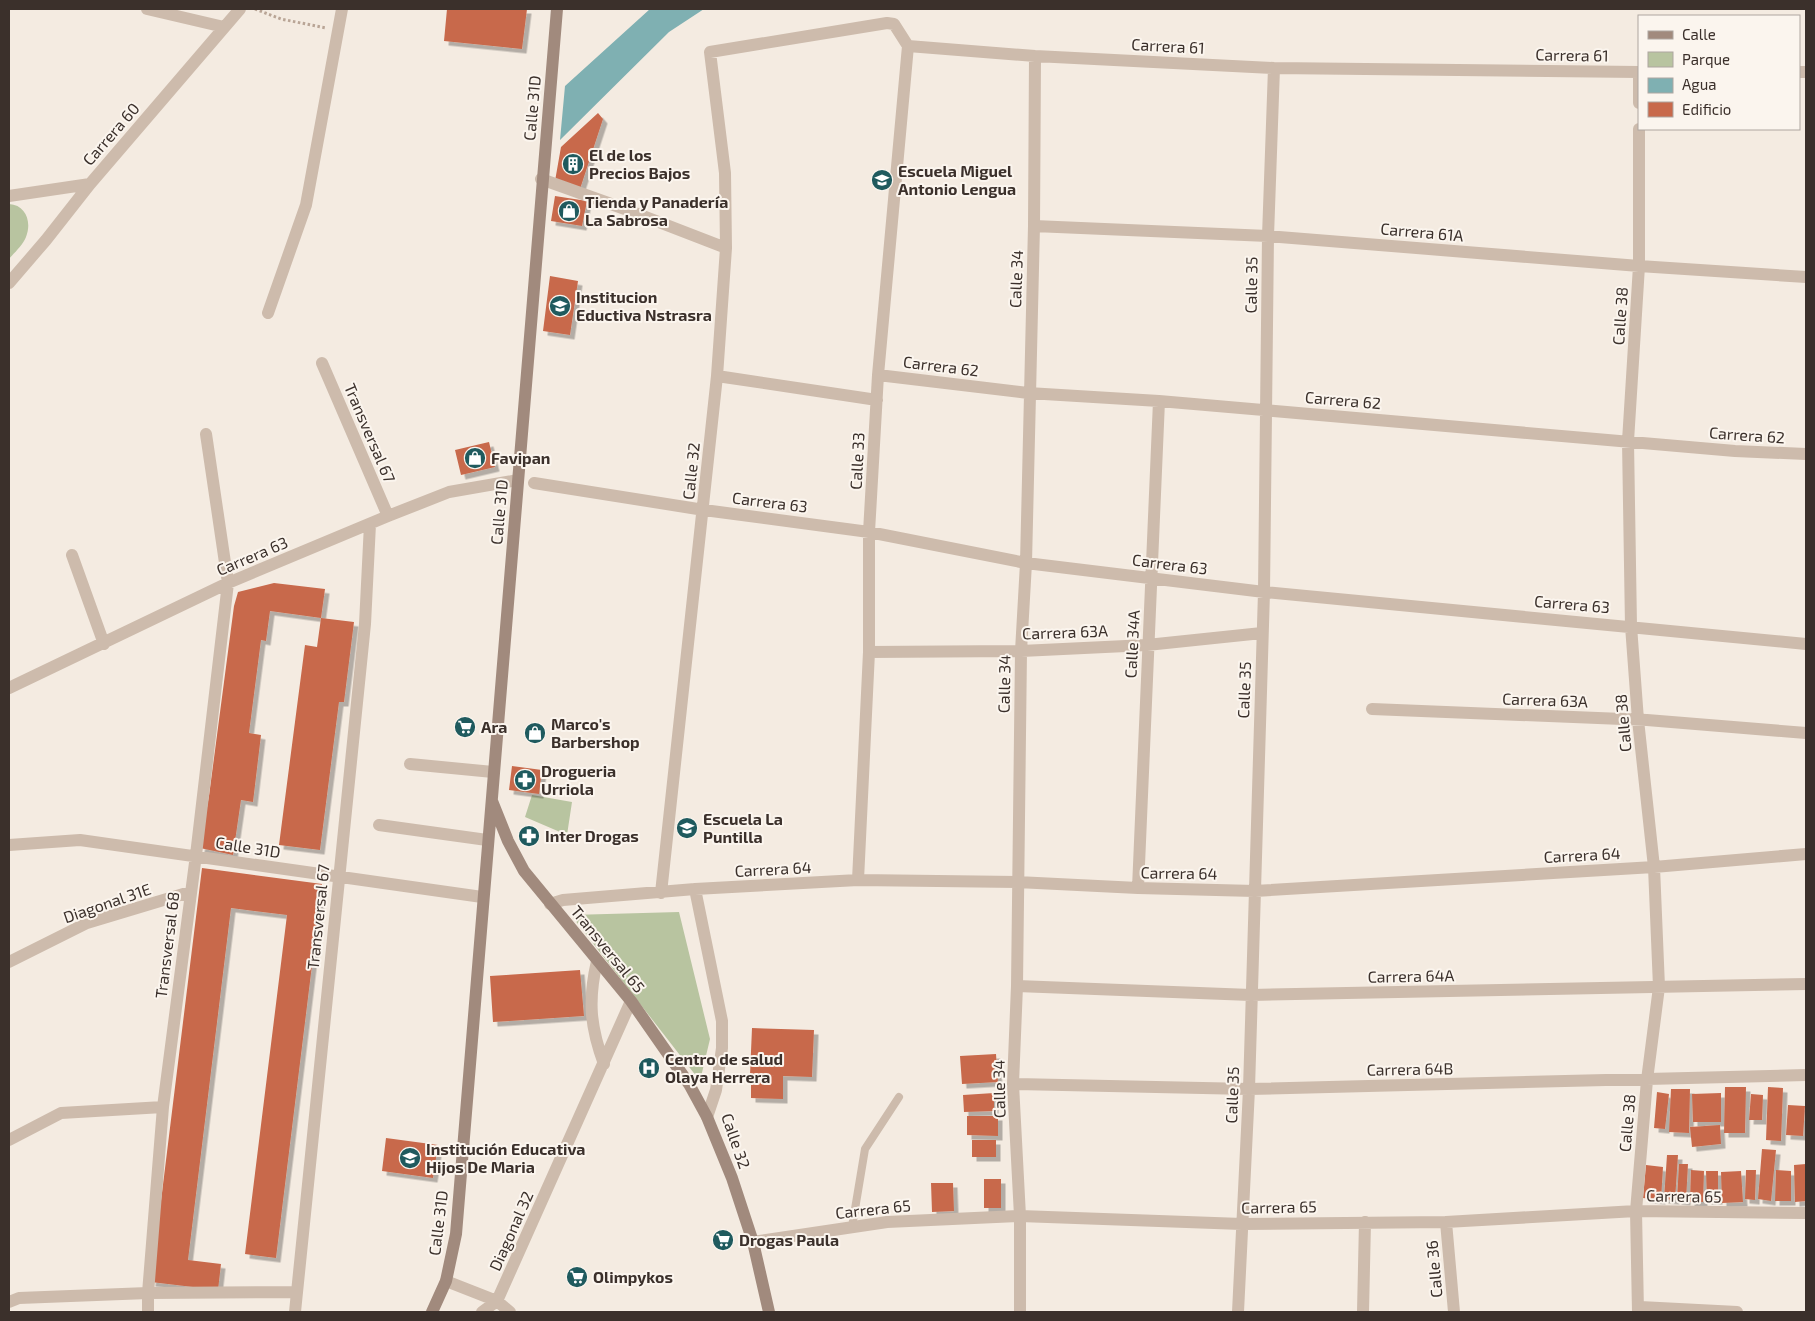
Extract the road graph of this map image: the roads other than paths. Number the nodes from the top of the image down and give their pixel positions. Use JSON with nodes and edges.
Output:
{"nodes":[{"id":1,"x":147,"y":9,"type":"edge"},
{"id":2,"x":240,"y":9,"type":"edge"},
{"id":3,"x":342,"y":9,"type":"edge"},
{"id":4,"x":557,"y":9,"type":"edge"},
{"id":5,"x":224,"y":27,"type":"junction"},
{"id":6,"x":908,"y":46,"type":"junction"},
{"id":7,"x":1034,"y":56,"type":"junction"},
{"id":8,"x":1274,"y":68,"type":"junction"},
{"id":9,"x":1638,"y":72,"type":"edge"},
{"id":10,"x":1639,"y":130,"type":"edge"},
{"id":11,"x":541,"y":180,"type":"junction"},
{"id":12,"x":90,"y":184,"type":"junction"},
{"id":13,"x":9,"y":196,"type":"edge"},
{"id":14,"x":1034,"y":226,"type":"junction"},
{"id":15,"x":1268,"y":236,"type":"junction"},
{"id":16,"x":726,"y":248,"type":"junction"},
{"id":17,"x":1639,"y":266,"type":"junction"},
{"id":18,"x":1806,"y":277,"type":"edge"},
{"id":19,"x":9,"y":283,"type":"edge"},
{"id":20,"x":268,"y":313,"type":"dead end"},
{"id":21,"x":322,"y":363,"type":"dead end"},
{"id":22,"x":878,"y":374,"type":"junction"},
{"id":23,"x":717,"y":376,"type":"junction"},
{"id":24,"x":1028,"y":393,"type":"junction"},
{"id":25,"x":877,"y":400,"type":"junction"},
{"id":26,"x":1159,"y":401,"type":"junction"},
{"id":27,"x":1264,"y":410,"type":"junction"},
{"id":28,"x":206,"y":434,"type":"dead end"},
{"id":29,"x":1628,"y":441,"type":"junction"},
{"id":30,"x":1806,"y":454,"type":"edge"},
{"id":31,"x":518,"y":480,"type":"junction"},
{"id":32,"x":534,"y":483,"type":"dead end"},
{"id":33,"x":704,"y":510,"type":"junction"},
{"id":34,"x":388,"y":516,"type":"junction"},
{"id":35,"x":370,"y":524,"type":"junction"},
{"id":36,"x":870,"y":532,"type":"junction"},
{"id":37,"x":72,"y":555,"type":"dead end"},
{"id":38,"x":1026,"y":563,"type":"junction"},
{"id":39,"x":1152,"y":577,"type":"junction"},
{"id":40,"x":228,"y":583,"type":"junction"},
{"id":41,"x":1264,"y":592,"type":"junction"},
{"id":42,"x":1632,"y":626,"type":"junction"},
{"id":43,"x":1262,"y":633,"type":"junction"},
{"id":44,"x":104,"y":644,"type":"junction"},
{"id":45,"x":1806,"y":644,"type":"edge"},
{"id":46,"x":1147,"y":645,"type":"junction"},
{"id":47,"x":1021,"y":651,"type":"junction"},
{"id":48,"x":868,"y":652,"type":"junction"},
{"id":49,"x":9,"y":688,"type":"edge"},
{"id":50,"x":1372,"y":709,"type":"dead end"},
{"id":51,"x":1638,"y":720,"type":"junction"},
{"id":52,"x":1806,"y":734,"type":"edge"},
{"id":53,"x":410,"y":764,"type":"dead end"},
{"id":54,"x":493,"y":772,"type":"junction"},
{"id":55,"x":491,"y":799,"type":"junction"},
{"id":56,"x":378,"y":825,"type":"dead end"},
{"id":57,"x":487,"y":840,"type":"junction"},
{"id":58,"x":9,"y":845,"type":"edge"},
{"id":59,"x":1806,"y":854,"type":"edge"},
{"id":60,"x":196,"y":855,"type":"junction"},
{"id":61,"x":1654,"y":868,"type":"junction"},
{"id":62,"x":339,"y":877,"type":"junction"},
{"id":63,"x":858,"y":880,"type":"junction"},
{"id":64,"x":1017,"y":882,"type":"junction"},
{"id":65,"x":1138,"y":888,"type":"junction"},
{"id":66,"x":695,"y":889,"type":"junction"},
{"id":67,"x":1255,"y":891,"type":"junction"},
{"id":68,"x":190,"y":892,"type":"junction"},
{"id":69,"x":661,"y":893,"type":"junction"},
{"id":70,"x":482,"y":897,"type":"junction"},
{"id":71,"x":550,"y":904,"type":"junction"},
{"id":72,"x":597,"y":960,"type":"junction"},
{"id":73,"x":9,"y":962,"type":"edge"},
{"id":74,"x":1806,"y":984,"type":"edge"},
{"id":75,"x":1017,"y":986,"type":"junction"},
{"id":76,"x":1659,"y":987,"type":"junction"},
{"id":77,"x":1251,"y":996,"type":"junction"},
{"id":78,"x":631,"y":1001,"type":"junction"},
{"id":79,"x":604,"y":1064,"type":"junction"},
{"id":80,"x":1806,"y":1075,"type":"edge"},
{"id":81,"x":1646,"y":1080,"type":"junction"},
{"id":82,"x":1014,"y":1084,"type":"junction"},
{"id":83,"x":1249,"y":1089,"type":"junction"},
{"id":84,"x":899,"y":1097,"type":"dead end"},
{"id":85,"x":163,"y":1107,"type":"junction"},
{"id":86,"x":707,"y":1117,"type":"junction"},
{"id":87,"x":9,"y":1140,"type":"edge"},
{"id":88,"x":1636,"y":1211,"type":"junction"},
{"id":89,"x":1806,"y":1213,"type":"edge"},
{"id":90,"x":1020,"y":1216,"type":"junction"},
{"id":91,"x":1365,"y":1222,"type":"junction"},
{"id":92,"x":1446,"y":1222,"type":"junction"},
{"id":93,"x":1242,"y":1224,"type":"junction"},
{"id":94,"x":852,"y":1227,"type":"junction"},
{"id":95,"x":753,"y":1242,"type":"junction"},
{"id":96,"x":446,"y":1282,"type":"junction"},
{"id":97,"x":297,"y":1292,"type":"junction"},
{"id":98,"x":148,"y":1293,"type":"junction"},
{"id":99,"x":9,"y":1302,"type":"edge"},
{"id":100,"x":497,"y":1302,"type":"junction"},
{"id":101,"x":1639,"y":1310,"type":"edge"},
{"id":102,"x":1702,"y":1311,"type":"edge"},
{"id":103,"x":148,"y":1312,"type":"edge"},
{"id":104,"x":296,"y":1312,"type":"edge"},
{"id":105,"x":432,"y":1312,"type":"edge"},
{"id":106,"x":482,"y":1312,"type":"edge"},
{"id":107,"x":510,"y":1312,"type":"edge"},
{"id":108,"x":769,"y":1312,"type":"edge"},
{"id":109,"x":1020,"y":1312,"type":"edge"},
{"id":110,"x":1238,"y":1312,"type":"edge"},
{"id":111,"x":1362,"y":1312,"type":"edge"},
{"id":112,"x":1454,"y":1312,"type":"edge"},
{"id":113,"x":1737,"y":1312,"type":"edge"}],
"edges":[{"from":1,"to":5,"type":"street"},
{"from":2,"to":5,"type":"street","name":"Carrera 60"},
{"from":3,"to":20,"type":"street"},
{"from":4,"to":11,"type":"street","name":"Calle 31D"},
{"from":5,"to":12,"type":"street","name":"Carrera 60"},
{"from":6,"to":7,"type":"street","name":"Carrera 61"},
{"from":6,"to":16,"type":"street","name":"Calle 32"},
{"from":6,"to":22,"type":"street","name":"Calle 33"},
{"from":7,"to":8,"type":"street","name":"Carrera 61"},
{"from":7,"to":14,"type":"street","name":"Calle 34"},
{"from":8,"to":9,"type":"street","name":"Carrera 61"},
{"from":8,"to":15,"type":"street","name":"Calle 35"},
{"from":10,"to":17,"type":"street","name":"Calle 38"},
{"from":11,"to":16,"type":"street"},
{"from":11,"to":31,"type":"street","name":"Calle 31D"},
{"from":12,"to":13,"type":"street"},
{"from":12,"to":19,"type":"street","name":"Carrera 60"},
{"from":14,"to":15,"type":"street","name":"Carrera 61A"},
{"from":14,"to":24,"type":"street","name":"Calle 34"},
{"from":15,"to":17,"type":"street","name":"Carrera 61A"},
{"from":15,"to":27,"type":"street","name":"Calle 35"},
{"from":16,"to":23,"type":"street","name":"Calle 32"},
{"from":17,"to":18,"type":"street","name":"Carrera 61A"},
{"from":17,"to":29,"type":"street","name":"Calle 38"},
{"from":21,"to":34,"type":"street","name":"Transversal 67"},
{"from":22,"to":24,"type":"street","name":"Carrera 62"},
{"from":22,"to":25,"type":"street","name":"Calle 33"},
{"from":23,"to":25,"type":"street"},
{"from":23,"to":33,"type":"street","name":"Calle 32"},
{"from":24,"to":26,"type":"street","name":"Carrera 62"},
{"from":24,"to":38,"type":"street","name":"Calle 34"},
{"from":25,"to":36,"type":"street","name":"Calle 33"},
{"from":26,"to":27,"type":"street","name":"Carrera 62"},
{"from":26,"to":39,"type":"street","name":"Calle 34A"},
{"from":27,"to":29,"type":"street","name":"Carrera 62"},
{"from":27,"to":41,"type":"street","name":"Calle 35"},
{"from":28,"to":40,"type":"street","name":"Transversal 68"},
{"from":29,"to":30,"type":"street","name":"Carrera 62"},
{"from":29,"to":42,"type":"street","name":"Calle 38"},
{"from":31,"to":34,"type":"street","name":"Carrera 63"},
{"from":31,"to":54,"type":"street","name":"Calle 31D"},
{"from":32,"to":33,"type":"street","name":"Carrera 63"},
{"from":33,"to":36,"type":"street","name":"Carrera 63"},
{"from":33,"to":69,"type":"street","name":"Calle 32"},
{"from":34,"to":35,"type":"street","name":"Carrera 63"},
{"from":35,"to":40,"type":"street","name":"Carrera 63"},
{"from":35,"to":62,"type":"street","name":"Transversal 67"},
{"from":36,"to":38,"type":"street","name":"Carrera 63"},
{"from":36,"to":48,"type":"street","name":"Calle 33"},
{"from":37,"to":44,"type":"street"},
{"from":38,"to":39,"type":"street","name":"Carrera 63"},
{"from":38,"to":47,"type":"street","name":"Calle 34"},
{"from":39,"to":41,"type":"street","name":"Carrera 63"},
{"from":39,"to":46,"type":"street","name":"Calle 34A"},
{"from":40,"to":44,"type":"street","name":"Carrera 63"},
{"from":40,"to":60,"type":"street","name":"Transversal 68"},
{"from":41,"to":42,"type":"street","name":"Carrera 63"},
{"from":41,"to":43,"type":"street","name":"Calle 35"},
{"from":42,"to":45,"type":"street","name":"Carrera 63"},
{"from":42,"to":51,"type":"street","name":"Calle 38"},
{"from":43,"to":46,"type":"street","name":"Carrera 63A"},
{"from":43,"to":67,"type":"street","name":"Calle 35"},
{"from":44,"to":49,"type":"street","name":"Carrera 63"},
{"from":46,"to":47,"type":"street","name":"Carrera 63A"},
{"from":46,"to":65,"type":"street","name":"Calle 34A"},
{"from":47,"to":48,"type":"street","name":"Carrera 63A"},
{"from":47,"to":64,"type":"street","name":"Calle 34"},
{"from":48,"to":63,"type":"street","name":"Calle 33"},
{"from":50,"to":51,"type":"street","name":"Carrera 63A"},
{"from":51,"to":52,"type":"street","name":"Carrera 63A"},
{"from":51,"to":61,"type":"street","name":"Calle 38"},
{"from":53,"to":54,"type":"street"},
{"from":54,"to":55,"type":"street","name":"Calle 31D"},
{"from":55,"to":57,"type":"street","name":"Calle 31D"},
{"from":55,"to":71,"type":"street","name":"Transversal 65"},
{"from":56,"to":57,"type":"street"},
{"from":57,"to":70,"type":"street","name":"Calle 31D"},
{"from":58,"to":60,"type":"street","name":"Calle 31D"},
{"from":59,"to":61,"type":"street","name":"Carrera 64"},
{"from":60,"to":62,"type":"street","name":"Calle 31D"},
{"from":60,"to":68,"type":"street","name":"Transversal 68"},
{"from":61,"to":67,"type":"street","name":"Carrera 64"},
{"from":61,"to":76,"type":"street","name":"Calle 38"},
{"from":62,"to":70,"type":"street","name":"Calle 31D"},
{"from":62,"to":97,"type":"street","name":"Transversal 67"},
{"from":63,"to":64,"type":"street","name":"Carrera 64"},
{"from":63,"to":66,"type":"street","name":"Carrera 64"},
{"from":64,"to":65,"type":"street","name":"Carrera 64"},
{"from":64,"to":75,"type":"street","name":"Calle 34"},
{"from":65,"to":67,"type":"street","name":"Carrera 64"},
{"from":66,"to":69,"type":"street","name":"Carrera 64"},
{"from":66,"to":86,"type":"street","name":"Calle 32"},
{"from":67,"to":77,"type":"street","name":"Calle 35"},
{"from":68,"to":73,"type":"street","name":"Diagonal 31E"},
{"from":68,"to":85,"type":"street","name":"Transversal 68"},
{"from":69,"to":71,"type":"street","name":"Carrera 64"},
{"from":70,"to":96,"type":"street","name":"Calle 31D"},
{"from":71,"to":72,"type":"street","name":"Transversal 65"},
{"from":72,"to":78,"type":"street","name":"Transversal 65"},
{"from":72,"to":79,"type":"street"},
{"from":74,"to":76,"type":"street","name":"Carrera 64A"},
{"from":75,"to":77,"type":"street","name":"Carrera 64A"},
{"from":75,"to":82,"type":"street","name":"Calle 34"},
{"from":76,"to":77,"type":"street","name":"Carrera 64A"},
{"from":76,"to":81,"type":"street","name":"Calle 38"},
{"from":77,"to":83,"type":"street","name":"Calle 35"},
{"from":78,"to":79,"type":"street","name":"Diagonal 32"},
{"from":78,"to":86,"type":"street","name":"Transversal 65"},
{"from":79,"to":100,"type":"street","name":"Diagonal 32"},
{"from":80,"to":81,"type":"street","name":"Carrera 64B"},
{"from":81,"to":83,"type":"street","name":"Carrera 64B"},
{"from":81,"to":88,"type":"street","name":"Calle 38"},
{"from":82,"to":83,"type":"street","name":"Carrera 64B"},
{"from":82,"to":90,"type":"street","name":"Calle 34"},
{"from":83,"to":93,"type":"street","name":"Calle 35"},
{"from":84,"to":94,"type":"lane"},
{"from":85,"to":87,"type":"street"},
{"from":85,"to":98,"type":"street","name":"Transversal 68"},
{"from":86,"to":95,"type":"street","name":"Calle 32"},
{"from":88,"to":89,"type":"street","name":"Carrera 65"},
{"from":88,"to":92,"type":"street","name":"Carrera 65"},
{"from":88,"to":101,"type":"street","name":"Calle 38"},
{"from":90,"to":93,"type":"street","name":"Carrera 65"},
{"from":90,"to":94,"type":"street","name":"Carrera 65"},
{"from":90,"to":109,"type":"street","name":"Calle 34"},
{"from":91,"to":92,"type":"street","name":"Carrera 65"},
{"from":91,"to":93,"type":"street","name":"Carrera 65"},
{"from":91,"to":111,"type":"street"},
{"from":92,"to":112,"type":"street","name":"Calle 36"},
{"from":93,"to":110,"type":"street","name":"Calle 35"},
{"from":94,"to":95,"type":"street","name":"Carrera 65"},
{"from":95,"to":108,"type":"street","name":"Calle 32"},
{"from":96,"to":100,"type":"street"},
{"from":96,"to":105,"type":"street","name":"Calle 31D"},
{"from":97,"to":98,"type":"street"},
{"from":97,"to":104,"type":"street","name":"Transversal 67"},
{"from":98,"to":99,"type":"street"},
{"from":98,"to":103,"type":"street","name":"Transversal 68"},
{"from":100,"to":106,"type":"street"},
{"from":100,"to":107,"type":"street"},
{"from":101,"to":102,"type":"street"},
{"from":102,"to":113,"type":"street"}]}
